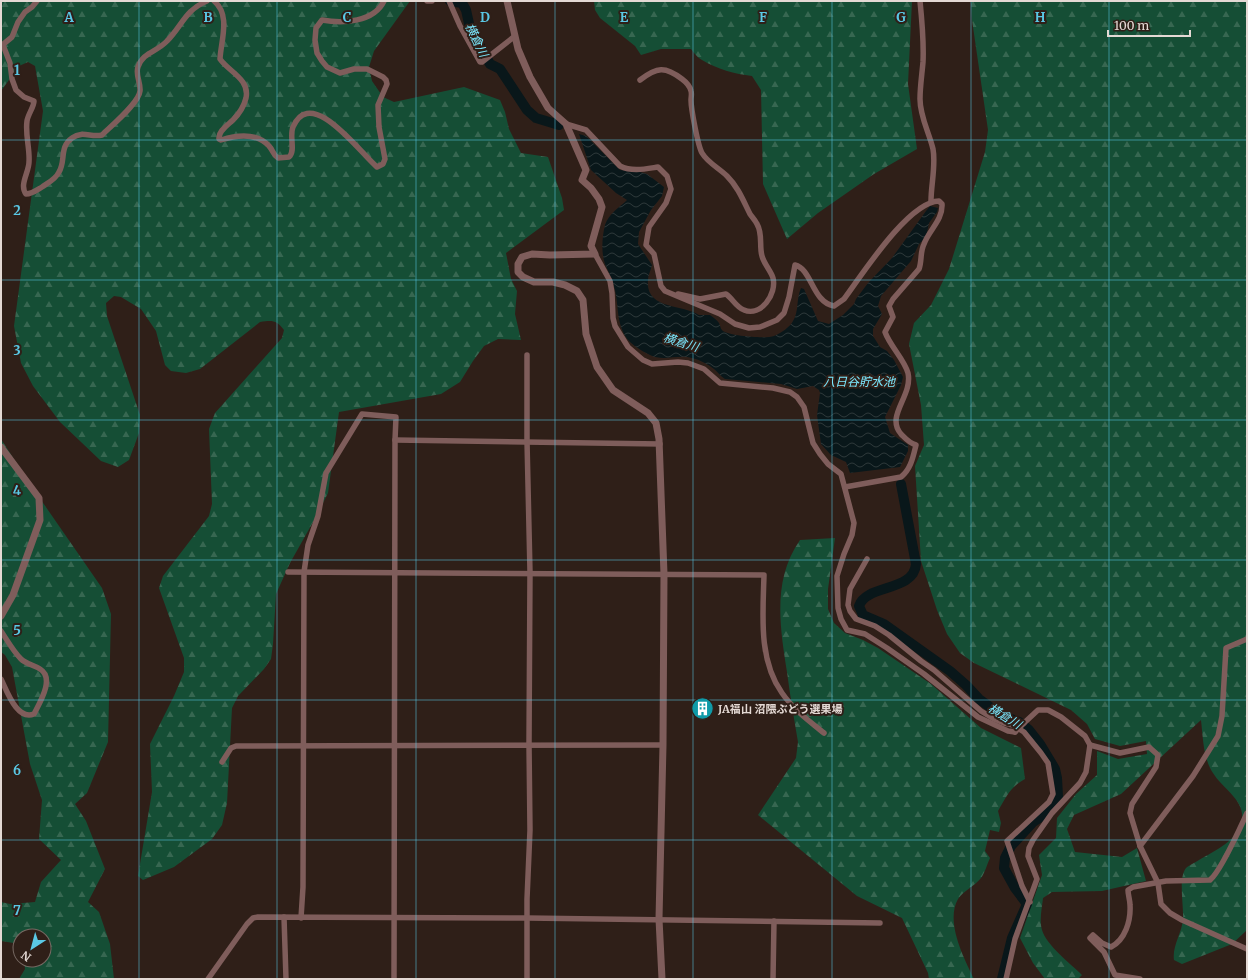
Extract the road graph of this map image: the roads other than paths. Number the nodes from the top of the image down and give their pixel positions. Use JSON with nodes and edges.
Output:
{"nodes":[{"id":1,"x":37,"y":1,"type":"edge"},
{"id":2,"x":207,"y":1,"type":"edge"},
{"id":3,"x":214,"y":1,"type":"edge"},
{"id":4,"x":384,"y":1,"type":"edge"},
{"id":5,"x":427,"y":1,"type":"edge"},
{"id":6,"x":432,"y":1,"type":"edge"},
{"id":7,"x":449,"y":1,"type":"edge"},
{"id":8,"x":507,"y":1,"type":"edge"},
{"id":9,"x":920,"y":1,"type":"edge"},
{"id":10,"x":514,"y":36,"type":"junction"},
{"id":11,"x":2,"y":46,"type":"edge"},
{"id":12,"x":640,"y":80,"type":"dead end"},
{"id":13,"x":566,"y":124,"type":"junction"},
{"id":14,"x":931,"y":201,"type":"junction"},
{"id":15,"x":595,"y":254,"type":"junction"},
{"id":16,"x":670,"y":293,"type":"junction"},
{"id":17,"x":527,"y":355,"type":"dead end"},
{"id":18,"x":395,"y":440,"type":"junction"},
{"id":19,"x":527,"y":441,"type":"junction"},
{"id":20,"x":660,"y":444,"type":"junction"},
{"id":21,"x":1,"y":447,"type":"edge"},
{"id":22,"x":844,"y":487,"type":"junction"},
{"id":23,"x":867,"y":559,"type":"dead end"},
{"id":24,"x":288,"y":572,"type":"dead end"},
{"id":25,"x":304,"y":572,"type":"junction"},
{"id":26,"x":530,"y":572,"type":"junction"},
{"id":27,"x":395,"y":573,"type":"junction"},
{"id":28,"x":664,"y":574,"type":"junction"},
{"id":29,"x":1,"y":616,"type":"edge"},
{"id":30,"x":1,"y":631,"type":"edge"},
{"id":31,"x":1247,"y":638,"type":"edge"},
{"id":32,"x":1,"y":679,"type":"edge"},
{"id":33,"x":824,"y":733,"type":"dead end"},
{"id":34,"x":529,"y":744,"type":"junction"},
{"id":35,"x":304,"y":745,"type":"junction"},
{"id":36,"x":395,"y":745,"type":"junction"},
{"id":37,"x":663,"y":745,"type":"junction"},
{"id":38,"x":1090,"y":745,"type":"junction"},
{"id":39,"x":222,"y":762,"type":"dead end"},
{"id":40,"x":1247,"y":813,"type":"edge"},
{"id":41,"x":1140,"y":846,"type":"junction"},
{"id":42,"x":1158,"y":883,"type":"junction"},
{"id":43,"x":1030,"y":902,"type":"junction"},
{"id":44,"x":284,"y":917,"type":"junction"},
{"id":45,"x":395,"y":917,"type":"junction"},
{"id":46,"x":301,"y":918,"type":"junction"},
{"id":47,"x":527,"y":918,"type":"junction"},
{"id":48,"x":660,"y":919,"type":"junction"},
{"id":49,"x":774,"y":921,"type":"junction"},
{"id":50,"x":880,"y":923,"type":"dead end"},
{"id":51,"x":1247,"y":949,"type":"edge"},
{"id":52,"x":208,"y":979,"type":"edge"},
{"id":53,"x":286,"y":979,"type":"edge"},
{"id":54,"x":394,"y":979,"type":"edge"},
{"id":55,"x":528,"y":979,"type":"edge"},
{"id":56,"x":662,"y":979,"type":"edge"},
{"id":57,"x":774,"y":979,"type":"edge"},
{"id":58,"x":1006,"y":979,"type":"edge"},
{"id":59,"x":1140,"y":979,"type":"edge"}],
"edges":[{"from":1,"to":11,"type":"street"},
{"from":2,"to":11,"type":"street"},
{"from":3,"to":4,"type":"street"},
{"from":5,"to":6,"type":"street"},
{"from":7,"to":10,"type":"street"},
{"from":8,"to":10,"type":"street"},
{"from":9,"to":14,"type":"street"},
{"from":10,"to":13,"type":"street"},
{"from":12,"to":16,"type":"street"},
{"from":13,"to":15,"type":"street"},
{"from":13,"to":16,"type":"street"},
{"from":14,"to":16,"type":"street"},
{"from":14,"to":22,"type":"street"},
{"from":15,"to":20,"type":"street"},
{"from":15,"to":22,"type":"street"},
{"from":17,"to":19,"type":"street"},
{"from":18,"to":19,"type":"street"},
{"from":18,"to":25,"type":"street"},
{"from":18,"to":27,"type":"street"},
{"from":19,"to":20,"type":"street"},
{"from":19,"to":26,"type":"street"},
{"from":20,"to":28,"type":"street"},
{"from":21,"to":29,"type":"street"},
{"from":22,"to":38,"type":"street","bridge":true},
{"from":23,"to":43,"type":"street"},
{"from":24,"to":25,"type":"street"},
{"from":25,"to":27,"type":"street"},
{"from":25,"to":35,"type":"street"},
{"from":26,"to":27,"type":"street"},
{"from":26,"to":28,"type":"street"},
{"from":26,"to":34,"type":"street"},
{"from":27,"to":36,"type":"street"},
{"from":28,"to":33,"type":"street"},
{"from":28,"to":37,"type":"street"},
{"from":30,"to":32,"type":"street"},
{"from":31,"to":41,"type":"street"},
{"from":34,"to":36,"type":"street"},
{"from":34,"to":37,"type":"street"},
{"from":34,"to":47,"type":"street"},
{"from":35,"to":36,"type":"street"},
{"from":35,"to":39,"type":"street"},
{"from":35,"to":46,"type":"street"},
{"from":36,"to":45,"type":"street"},
{"from":37,"to":48,"type":"street"},
{"from":38,"to":41,"type":"street"},
{"from":38,"to":43,"type":"street"},
{"from":40,"to":42,"type":"street"},
{"from":41,"to":42,"type":"street"},
{"from":42,"to":51,"type":"street"},
{"from":42,"to":59,"type":"street"},
{"from":43,"to":58,"type":"street"},
{"from":44,"to":46,"type":"street"},
{"from":44,"to":52,"type":"street"},
{"from":44,"to":53,"type":"street"},
{"from":45,"to":46,"type":"street"},
{"from":45,"to":47,"type":"street"},
{"from":45,"to":54,"type":"street"},
{"from":47,"to":48,"type":"street"},
{"from":47,"to":55,"type":"street"},
{"from":48,"to":49,"type":"street"},
{"from":48,"to":56,"type":"street"},
{"from":49,"to":50,"type":"street"},
{"from":49,"to":57,"type":"street"}]}
